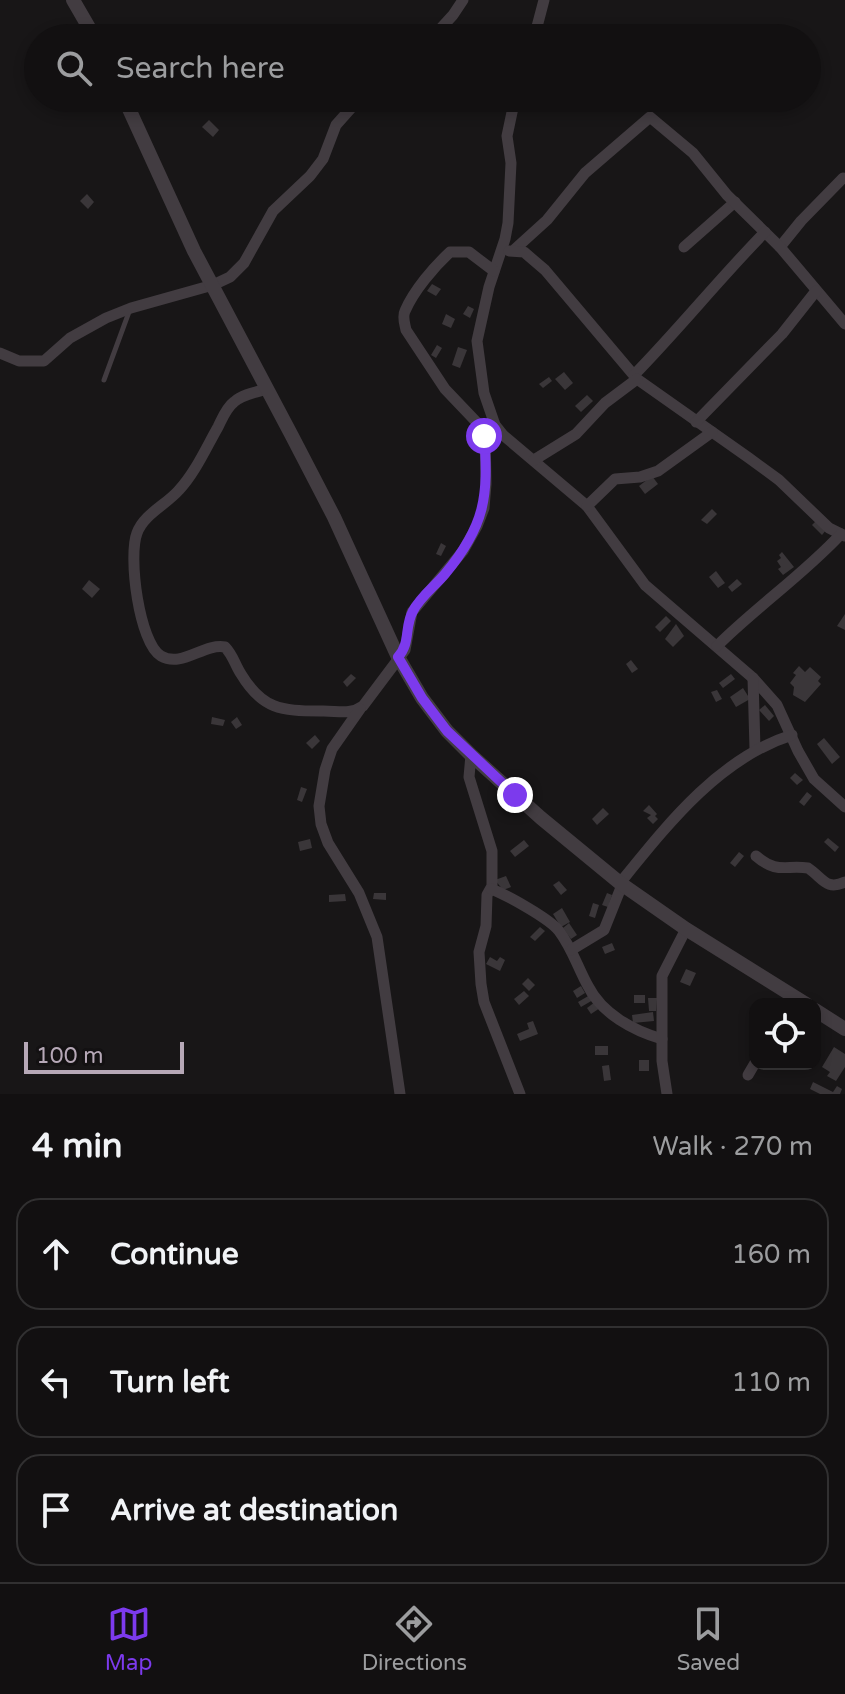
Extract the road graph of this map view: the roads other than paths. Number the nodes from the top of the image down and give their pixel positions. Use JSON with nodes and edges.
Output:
{"nodes":[{"id":1,"x":73,"y":0,"type":"edge"},
{"id":2,"x":463,"y":0,"type":"edge"},
{"id":3,"x":544,"y":0,"type":"edge"},
{"id":4,"x":87,"y":24,"type":"edge"},
{"id":5,"x":445,"y":24,"type":"edge"},
{"id":6,"x":538,"y":24,"type":"edge"},
{"id":7,"x":130,"y":112,"type":"edge"},
{"id":8,"x":348,"y":112,"type":"edge"},
{"id":9,"x":512,"y":112,"type":"edge"},
{"id":10,"x":843,"y":178,"type":"edge"},
{"id":11,"x":735,"y":202,"type":"junction"},
{"id":12,"x":765,"y":232,"type":"junction"},
{"id":13,"x":684,"y":247,"type":"dead end"},
{"id":14,"x":780,"y":247,"type":"junction"},
{"id":15,"x":515,"y":249,"type":"junction"},
{"id":16,"x":499,"y":256,"type":"junction"},
{"id":17,"x":494,"y":271,"type":"junction"},
{"id":18,"x":213,"y":285,"type":"junction"},
{"id":19,"x":816,"y":291,"type":"junction"},
{"id":20,"x":131,"y":308,"type":"junction"},
{"id":21,"x":845,"y":324,"type":"edge"},
{"id":22,"x":0,"y":353,"type":"edge"},
{"id":23,"x":636,"y":377,"type":"junction"},
{"id":24,"x":104,"y":380,"type":"dead end"},
{"id":25,"x":268,"y":389,"type":"junction"},
{"id":26,"x":696,"y":422,"type":"junction"},
{"id":27,"x":490,"y":428,"type":"junction"},
{"id":28,"x":712,"y":432,"type":"junction"},
{"id":29,"x":534,"y":460,"type":"junction"},
{"id":30,"x":587,"y":506,"type":"junction"},
{"id":31,"x":843,"y":535,"type":"edge"},
{"id":32,"x":717,"y":646,"type":"junction"},
{"id":33,"x":398,"y":657,"type":"junction"},
{"id":34,"x":753,"y":678,"type":"junction"},
{"id":35,"x":363,"y":706,"type":"junction"},
{"id":36,"x":792,"y":735,"type":"junction"},
{"id":37,"x":755,"y":749,"type":"junction"},
{"id":38,"x":471,"y":755,"type":"junction"},
{"id":39,"x":845,"y":807,"type":"edge"},
{"id":40,"x":756,"y":856,"type":"dead end"},
{"id":41,"x":845,"y":882,"type":"edge"},
{"id":42,"x":621,"y":884,"type":"junction"},
{"id":43,"x":491,"y":889,"type":"junction"},
{"id":44,"x":686,"y":929,"type":"junction"},
{"id":45,"x":571,"y":950,"type":"junction"},
{"id":46,"x":791,"y":998,"type":"edge"},
{"id":47,"x":821,"y":1014,"type":"edge"},
{"id":48,"x":845,"y":1029,"type":"edge"},
{"id":49,"x":662,"y":1039,"type":"junction"},
{"id":50,"x":751,"y":1070,"type":"edge"},
{"id":51,"x":748,"y":1075,"type":"dead end"},
{"id":52,"x":400,"y":1094,"type":"edge"},
{"id":53,"x":520,"y":1094,"type":"edge"},
{"id":54,"x":667,"y":1094,"type":"edge"}],
"edges":[{"from":1,"to":4,"type":"street"},
{"from":2,"to":5,"type":"street"},
{"from":3,"to":6,"type":"street"},
{"from":7,"to":18,"type":"street"},
{"from":8,"to":18,"type":"street"},
{"from":9,"to":16,"type":"street"},
{"from":10,"to":14,"type":"street"},
{"from":11,"to":12,"type":"street"},
{"from":11,"to":13,"type":"street"},
{"from":11,"to":15,"type":"street"},
{"from":12,"to":14,"type":"street"},
{"from":12,"to":23,"type":"street"},
{"from":14,"to":19,"type":"street"},
{"from":15,"to":16,"type":"street"},
{"from":15,"to":23,"type":"street"},
{"from":16,"to":17,"type":"street"},
{"from":17,"to":27,"type":"street"},
{"from":17,"to":27,"type":"street"},
{"from":18,"to":20,"type":"street"},
{"from":18,"to":25,"type":"street"},
{"from":19,"to":21,"type":"street"},
{"from":19,"to":26,"type":"street"},
{"from":20,"to":22,"type":"street"},
{"from":20,"to":24,"type":"lane"},
{"from":23,"to":26,"type":"street"},
{"from":23,"to":29,"type":"street"},
{"from":25,"to":33,"type":"street"},
{"from":25,"to":35,"type":"street"},
{"from":26,"to":28,"type":"street"},
{"from":27,"to":29,"type":"street"},
{"from":27,"to":33,"type":"street"},
{"from":28,"to":30,"type":"street"},
{"from":28,"to":31,"type":"street"},
{"from":29,"to":30,"type":"street"},
{"from":30,"to":32,"type":"street"},
{"from":31,"to":32,"type":"street"},
{"from":32,"to":34,"type":"street"},
{"from":33,"to":35,"type":"street"},
{"from":33,"to":38,"type":"street"},
{"from":34,"to":36,"type":"street"},
{"from":34,"to":37,"type":"street"},
{"from":35,"to":52,"type":"street"},
{"from":36,"to":37,"type":"street"},
{"from":36,"to":39,"type":"street"},
{"from":37,"to":42,"type":"street"},
{"from":38,"to":42,"type":"street"},
{"from":38,"to":43,"type":"street"},
{"from":40,"to":41,"type":"street"},
{"from":42,"to":44,"type":"street"},
{"from":42,"to":45,"type":"street"},
{"from":43,"to":45,"type":"street"},
{"from":43,"to":53,"type":"street"},
{"from":44,"to":46,"type":"street"},
{"from":44,"to":49,"type":"street"},
{"from":45,"to":49,"type":"street"},
{"from":47,"to":48,"type":"street"},
{"from":49,"to":54,"type":"street"},
{"from":50,"to":51,"type":"street"}]}
